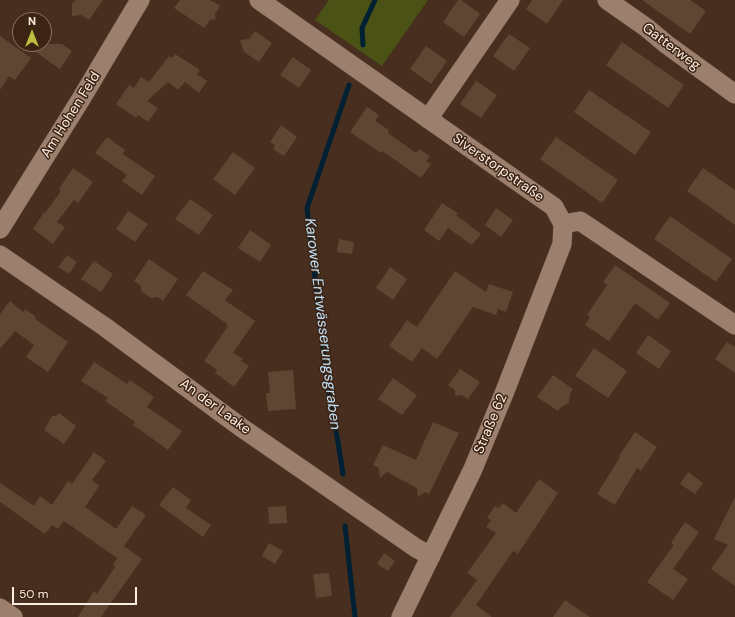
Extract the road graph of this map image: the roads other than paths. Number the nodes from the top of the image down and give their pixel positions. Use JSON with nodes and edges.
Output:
{"nodes":[{"id":1,"x":140,"y":0,"type":"edge"},
{"id":2,"x":259,"y":0,"type":"edge"},
{"id":3,"x":510,"y":0,"type":"edge"},
{"id":4,"x":607,"y":0,"type":"edge"},
{"id":5,"x":735,"y":94,"type":"edge"},
{"id":6,"x":428,"y":119,"type":"junction"},
{"id":7,"x":563,"y":224,"type":"junction"},
{"id":8,"x":0,"y":229,"type":"edge"},
{"id":9,"x":0,"y":256,"type":"edge"},
{"id":10,"x":735,"y":325,"type":"edge"},
{"id":11,"x":431,"y":556,"type":"junction"},
{"id":12,"x":0,"y":608,"type":"edge"},
{"id":13,"x":13,"y":617,"type":"edge"},
{"id":14,"x":401,"y":617,"type":"edge"}],
"edges":[{"from":1,"to":8,"type":"street","name":"Am Hohen Feld"},
{"from":2,"to":6,"type":"street","name":"Siverstorpstraße"},
{"from":3,"to":6,"type":"street"},
{"from":4,"to":5,"type":"street","name":"Gatterweg"},
{"from":6,"to":7,"type":"street","name":"Siverstorpstraße"},
{"from":7,"to":10,"type":"street"},
{"from":7,"to":11,"type":"street","name":"Straße 62"},
{"from":9,"to":11,"type":"street","name":"An der Laake"},
{"from":11,"to":14,"type":"street","name":"Straße 62"},
{"from":12,"to":13,"type":"street"}]}
